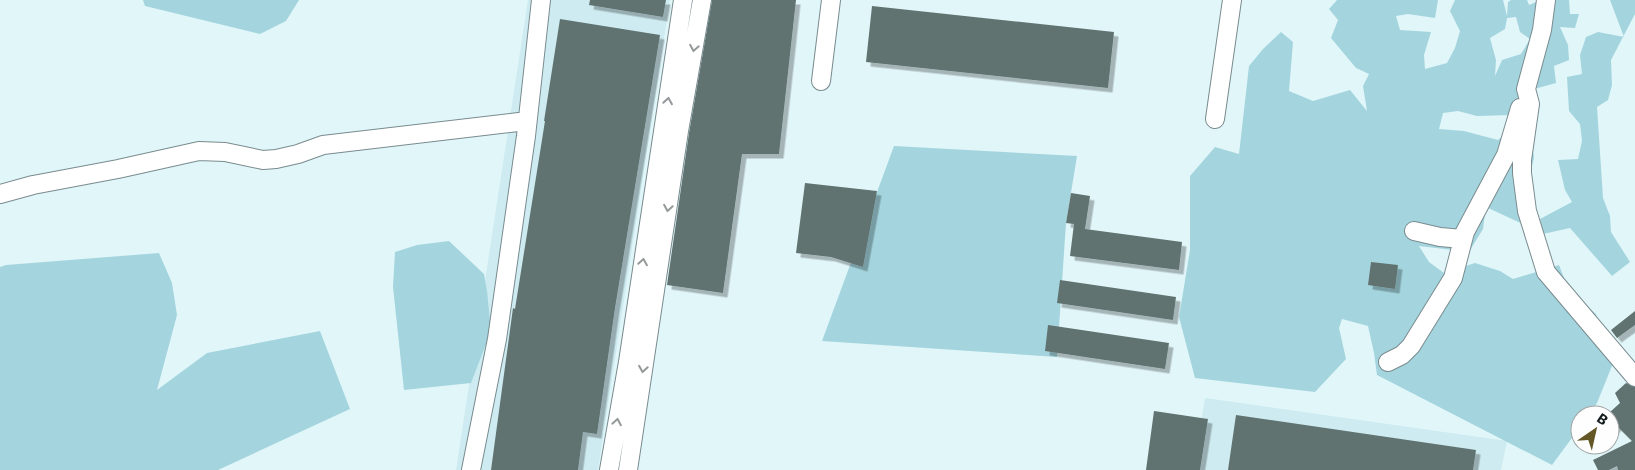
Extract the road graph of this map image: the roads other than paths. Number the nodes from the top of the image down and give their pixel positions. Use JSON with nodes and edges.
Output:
{"nodes":[{"id":1,"x":542,"y":0,"type":"edge"},
{"id":2,"x":683,"y":0,"type":"edge"},
{"id":3,"x":702,"y":0,"type":"edge"},
{"id":4,"x":831,"y":0,"type":"edge"},
{"id":5,"x":1232,"y":0,"type":"edge"},
{"id":6,"x":1546,"y":0,"type":"edge"},
{"id":7,"x":821,"y":81,"type":"dead end"},
{"id":8,"x":1526,"y":88,"type":"junction"},
{"id":9,"x":1215,"y":120,"type":"dead end"},
{"id":10,"x":527,"y":122,"type":"junction"},
{"id":11,"x":0,"y":194,"type":"edge"},
{"id":12,"x":1414,"y":231,"type":"dead end"},
{"id":13,"x":1462,"y":239,"type":"junction"},
{"id":14,"x":1388,"y":362,"type":"dead end"},
{"id":15,"x":1635,"y":377,"type":"edge"},
{"id":16,"x":471,"y":470,"type":"edge"},
{"id":17,"x":609,"y":470,"type":"edge"},
{"id":18,"x":628,"y":470,"type":"edge"}],
"edges":[{"from":1,"to":10,"type":"street"},
{"from":17,"to":2,"type":"street","one_way":true},
{"from":3,"to":18,"type":"street","one_way":true},
{"from":4,"to":7,"type":"street"},
{"from":5,"to":9,"type":"street"},
{"from":6,"to":8,"type":"street"},
{"from":8,"to":13,"type":"street"},
{"from":8,"to":15,"type":"street"},
{"from":10,"to":11,"type":"street"},
{"from":10,"to":16,"type":"street"},
{"from":12,"to":13,"type":"street"},
{"from":13,"to":14,"type":"street"}]}
